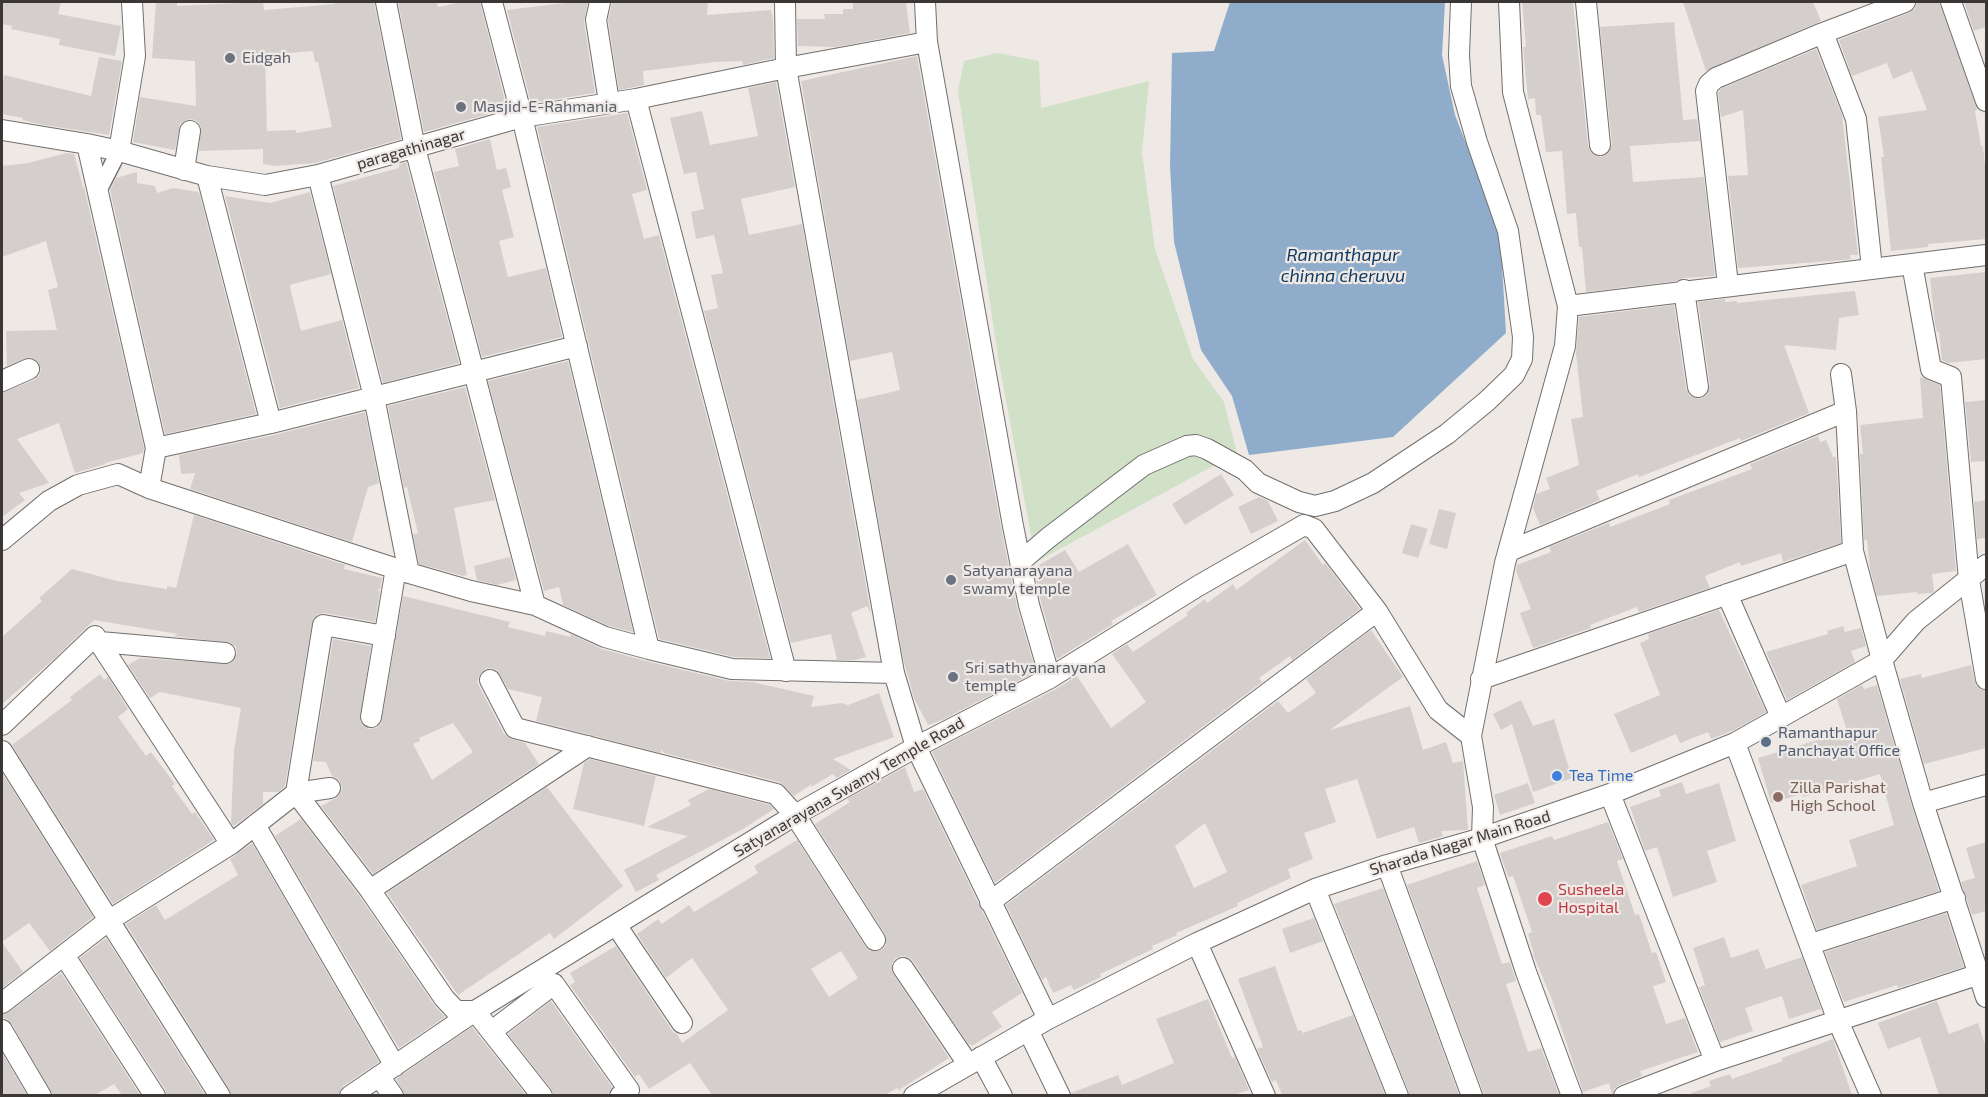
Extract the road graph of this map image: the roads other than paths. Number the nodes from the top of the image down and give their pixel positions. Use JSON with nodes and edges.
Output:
{"nodes":[{"id":1,"x":132,"y":2,"type":"edge"},
{"id":2,"x":386,"y":2,"type":"edge"},
{"id":3,"x":492,"y":2,"type":"edge"},
{"id":4,"x":600,"y":2,"type":"edge"},
{"id":5,"x":785,"y":2,"type":"edge"},
{"id":6,"x":925,"y":2,"type":"edge"},
{"id":7,"x":1461,"y":2,"type":"edge"},
{"id":8,"x":1509,"y":2,"type":"edge"},
{"id":9,"x":1586,"y":2,"type":"edge"},
{"id":10,"x":1905,"y":2,"type":"edge"},
{"id":11,"x":1951,"y":2,"type":"edge"},
{"id":12,"x":1822,"y":33,"type":"junction"},
{"id":13,"x":927,"y":42,"type":"junction"},
{"id":14,"x":786,"y":68,"type":"junction"},
{"id":15,"x":636,"y":99,"type":"junction"},
{"id":16,"x":1986,"y":101,"type":"edge"},
{"id":17,"x":609,"y":102,"type":"junction"},
{"id":18,"x":522,"y":117,"type":"junction"},
{"id":19,"x":2,"y":130,"type":"edge"},
{"id":20,"x":190,"y":131,"type":"dead end"},
{"id":21,"x":87,"y":144,"type":"junction"},
{"id":22,"x":1600,"y":145,"type":"dead end"},
{"id":23,"x":415,"y":148,"type":"junction"},
{"id":24,"x":119,"y":151,"type":"junction"},
{"id":25,"x":184,"y":170,"type":"junction"},
{"id":26,"x":318,"y":175,"type":"junction"},
{"id":27,"x":207,"y":176,"type":"junction"},
{"id":28,"x":98,"y":192,"type":"junction"},
{"id":29,"x":1986,"y":255,"type":"edge"},
{"id":30,"x":1912,"y":264,"type":"junction"},
{"id":31,"x":1872,"y":268,"type":"junction"},
{"id":32,"x":1728,"y":285,"type":"junction"},
{"id":33,"x":1684,"y":290,"type":"junction"},
{"id":34,"x":1568,"y":306,"type":"junction"},
{"id":35,"x":577,"y":346,"type":"junction"},
{"id":36,"x":29,"y":369,"type":"dead end"},
{"id":37,"x":474,"y":370,"type":"junction"},
{"id":38,"x":1841,"y":374,"type":"dead end"},
{"id":39,"x":2,"y":381,"type":"edge"},
{"id":40,"x":1698,"y":387,"type":"dead end"},
{"id":41,"x":374,"y":397,"type":"junction"},
{"id":42,"x":1846,"y":411,"type":"junction"},
{"id":43,"x":271,"y":423,"type":"junction"},
{"id":44,"x":155,"y":457,"type":"junction"},
{"id":45,"x":118,"y":474,"type":"junction"},
{"id":46,"x":149,"y":488,"type":"junction"},
{"id":47,"x":2,"y":540,"type":"edge"},
{"id":48,"x":1509,"y":551,"type":"junction"},
{"id":49,"x":1853,"y":551,"type":"junction"},
{"id":50,"x":1020,"y":562,"type":"junction"},
{"id":51,"x":1986,"y":565,"type":"edge"},
{"id":52,"x":403,"y":570,"type":"junction"},
{"id":53,"x":1969,"y":580,"type":"junction"},
{"id":54,"x":1727,"y":594,"type":"junction"},
{"id":55,"x":535,"y":605,"type":"junction"},
{"id":56,"x":1377,"y":611,"type":"junction"},
{"id":57,"x":385,"y":636,"type":"junction"},
{"id":58,"x":100,"y":642,"type":"junction"},
{"id":59,"x":649,"y":649,"type":"junction"},
{"id":60,"x":225,"y":653,"type":"dead end"},
{"id":61,"x":1882,"y":660,"type":"junction"},
{"id":62,"x":786,"y":671,"type":"junction"},
{"id":63,"x":894,"y":674,"type":"junction"},
{"id":64,"x":1050,"y":678,"type":"junction"},
{"id":65,"x":1481,"y":679,"type":"junction"},
{"id":66,"x":1986,"y":679,"type":"edge"},
{"id":67,"x":490,"y":680,"type":"dead end"},
{"id":68,"x":371,"y":717,"type":"dead end"},
{"id":69,"x":1781,"y":717,"type":"junction"},
{"id":70,"x":2,"y":725,"type":"edge"},
{"id":71,"x":1472,"y":736,"type":"junction"},
{"id":72,"x":1735,"y":743,"type":"junction"},
{"id":73,"x":588,"y":746,"type":"junction"},
{"id":74,"x":916,"y":747,"type":"junction"},
{"id":75,"x":2,"y":751,"type":"edge"},
{"id":76,"x":1986,"y":785,"type":"edge"},
{"id":77,"x":330,"y":788,"type":"dead end"},
{"id":78,"x":296,"y":792,"type":"junction"},
{"id":79,"x":1610,"y":794,"type":"junction"},
{"id":80,"x":1923,"y":803,"type":"junction"},
{"id":81,"x":795,"y":815,"type":"junction"},
{"id":82,"x":255,"y":825,"type":"junction"},
{"id":83,"x":1482,"y":838,"type":"junction"},
{"id":84,"x":231,"y":844,"type":"junction"},
{"id":85,"x":1387,"y":865,"type":"junction"},
{"id":86,"x":1315,"y":889,"type":"junction"},
{"id":87,"x":370,"y":890,"type":"junction"},
{"id":88,"x":1954,"y":898,"type":"junction"},
{"id":89,"x":990,"y":902,"type":"junction"},
{"id":90,"x":108,"y":921,"type":"junction"},
{"id":91,"x":616,"y":925,"type":"junction"},
{"id":92,"x":874,"y":940,"type":"dead end"},
{"id":93,"x":1197,"y":943,"type":"junction"},
{"id":94,"x":1811,"y":944,"type":"junction"},
{"id":95,"x":64,"y":955,"type":"junction"},
{"id":96,"x":903,"y":968,"type":"dead end"},
{"id":97,"x":1983,"y":973,"type":"edge"},
{"id":98,"x":1986,"y":997,"type":"edge"},
{"id":99,"x":2,"y":1003,"type":"edge"},
{"id":100,"x":475,"y":1011,"type":"junction"},
{"id":101,"x":1048,"y":1018,"type":"junction"},
{"id":102,"x":1838,"y":1021,"type":"junction"},
{"id":103,"x":682,"y":1023,"type":"dead end"},
{"id":104,"x":2,"y":1030,"type":"edge"},
{"id":105,"x":1028,"y":1030,"type":"junction"},
{"id":106,"x":492,"y":1031,"type":"junction"},
{"id":107,"x":975,"y":1061,"type":"junction"},
{"id":108,"x":1715,"y":1062,"type":"junction"},
{"id":109,"x":387,"y":1071,"type":"junction"},
{"id":110,"x":32,"y":1092,"type":"edge"},
{"id":111,"x":155,"y":1095,"type":"edge"},
{"id":112,"x":220,"y":1095,"type":"edge"},
{"id":113,"x":350,"y":1095,"type":"edge"},
{"id":114,"x":393,"y":1095,"type":"edge"},
{"id":115,"x":542,"y":1095,"type":"edge"},
{"id":116,"x":620,"y":1095,"type":"edge"},
{"id":117,"x":914,"y":1095,"type":"edge"},
{"id":118,"x":1002,"y":1095,"type":"edge"},
{"id":119,"x":1060,"y":1095,"type":"edge"},
{"id":120,"x":1265,"y":1095,"type":"edge"},
{"id":121,"x":1398,"y":1095,"type":"edge"},
{"id":122,"x":1472,"y":1095,"type":"edge"},
{"id":123,"x":1572,"y":1095,"type":"edge"},
{"id":124,"x":1624,"y":1095,"type":"edge"},
{"id":125,"x":1871,"y":1095,"type":"edge"}],
"edges":[{"from":1,"to":24,"type":"street"},
{"from":2,"to":23,"type":"street"},
{"from":3,"to":18,"type":"street"},
{"from":4,"to":17,"type":"street"},
{"from":5,"to":14,"type":"street"},
{"from":6,"to":13,"type":"street"},
{"from":7,"to":50,"type":"street"},
{"from":8,"to":34,"type":"street"},
{"from":9,"to":22,"type":"street"},
{"from":10,"to":12,"type":"street"},
{"from":11,"to":16,"type":"street"},
{"from":12,"to":31,"type":"street"},
{"from":12,"to":32,"type":"street"},
{"from":13,"to":14,"type":"street","name":"paragathinagar"},
{"from":13,"to":50,"type":"street"},
{"from":14,"to":15,"type":"street","name":"paragathinagar"},
{"from":14,"to":63,"type":"street"},
{"from":15,"to":17,"type":"street","name":"paragathinagar"},
{"from":15,"to":62,"type":"street"},
{"from":17,"to":18,"type":"street","name":"paragathinagar"},
{"from":18,"to":23,"type":"street","name":"paragathinagar"},
{"from":18,"to":35,"type":"street"},
{"from":19,"to":21,"type":"street","name":"paragathinagar"},
{"from":20,"to":25,"type":"street"},
{"from":21,"to":24,"type":"street","name":"paragathinagar"},
{"from":21,"to":28,"type":"street"},
{"from":23,"to":26,"type":"street","name":"paragathinagar"},
{"from":23,"to":37,"type":"street"},
{"from":24,"to":25,"type":"street","name":"paragathinagar"},
{"from":24,"to":28,"type":"street"},
{"from":25,"to":27,"type":"street","name":"paragathinagar"},
{"from":26,"to":27,"type":"street","name":"paragathinagar"},
{"from":26,"to":41,"type":"street"},
{"from":27,"to":43,"type":"street"},
{"from":28,"to":44,"type":"street"},
{"from":29,"to":30,"type":"street"},
{"from":30,"to":31,"type":"street"},
{"from":30,"to":53,"type":"street"},
{"from":31,"to":32,"type":"street"},
{"from":32,"to":33,"type":"street"},
{"from":33,"to":34,"type":"street"},
{"from":33,"to":40,"type":"street"},
{"from":34,"to":48,"type":"street"},
{"from":35,"to":37,"type":"street"},
{"from":35,"to":59,"type":"street"},
{"from":36,"to":39,"type":"street"},
{"from":37,"to":41,"type":"street"},
{"from":37,"to":55,"type":"street"},
{"from":38,"to":42,"type":"street"},
{"from":41,"to":43,"type":"street"},
{"from":41,"to":52,"type":"street"},
{"from":42,"to":48,"type":"street"},
{"from":42,"to":49,"type":"street"},
{"from":43,"to":44,"type":"street"},
{"from":44,"to":45,"type":"street"},
{"from":44,"to":46,"type":"street"},
{"from":45,"to":46,"type":"street"},
{"from":45,"to":47,"type":"street"},
{"from":46,"to":52,"type":"street"},
{"from":48,"to":65,"type":"street"},
{"from":49,"to":54,"type":"street"},
{"from":49,"to":61,"type":"street"},
{"from":50,"to":64,"type":"street"},
{"from":51,"to":53,"type":"street","name":"Sharada Nagar Main Road"},
{"from":52,"to":55,"type":"street"},
{"from":52,"to":57,"type":"street"},
{"from":53,"to":61,"type":"street","name":"Sharada Nagar Main Road"},
{"from":53,"to":66,"type":"street"},
{"from":54,"to":65,"type":"street"},
{"from":54,"to":69,"type":"street"},
{"from":55,"to":59,"type":"street"},
{"from":56,"to":64,"type":"street","name":"Satyanarayana Swamy Temple Road"},
{"from":56,"to":71,"type":"street"},
{"from":56,"to":89,"type":"street"},
{"from":57,"to":68,"type":"street"},
{"from":57,"to":78,"type":"street"},
{"from":58,"to":60,"type":"street"},
{"from":58,"to":70,"type":"street"},
{"from":58,"to":84,"type":"street"},
{"from":59,"to":62,"type":"street"},
{"from":61,"to":69,"type":"street","name":"Sharada Nagar Main Road"},
{"from":61,"to":80,"type":"street"},
{"from":62,"to":63,"type":"street"},
{"from":63,"to":74,"type":"street"},
{"from":64,"to":74,"type":"street","name":"Satyanarayana Swamy Temple Road"},
{"from":65,"to":71,"type":"street"},
{"from":67,"to":73,"type":"street"},
{"from":69,"to":72,"type":"street","name":"Sharada Nagar Main Road"},
{"from":71,"to":83,"type":"street"},
{"from":72,"to":79,"type":"street","name":"Sharada Nagar Main Road"},
{"from":72,"to":94,"type":"street"},
{"from":73,"to":81,"type":"street"},
{"from":73,"to":87,"type":"street"},
{"from":74,"to":81,"type":"street","name":"Satyanarayana Swamy Temple Road"},
{"from":74,"to":89,"type":"street"},
{"from":75,"to":90,"type":"street"},
{"from":76,"to":80,"type":"street"},
{"from":77,"to":78,"type":"street"},
{"from":78,"to":82,"type":"street"},
{"from":78,"to":87,"type":"street"},
{"from":79,"to":83,"type":"street","name":"Sharada Nagar Main Road"},
{"from":79,"to":108,"type":"street"},
{"from":80,"to":88,"type":"street"},
{"from":81,"to":91,"type":"street","name":"Satyanarayana Swamy Temple Road"},
{"from":81,"to":92,"type":"street"},
{"from":82,"to":84,"type":"street"},
{"from":82,"to":109,"type":"street"},
{"from":83,"to":85,"type":"street","name":"Sharada Nagar Main Road"},
{"from":83,"to":123,"type":"street"},
{"from":84,"to":90,"type":"street"},
{"from":85,"to":86,"type":"street","name":"Sharada Nagar Main Road"},
{"from":85,"to":122,"type":"street"},
{"from":86,"to":93,"type":"street","name":"Sharada Nagar Main Road"},
{"from":86,"to":121,"type":"street"},
{"from":87,"to":100,"type":"street"},
{"from":88,"to":94,"type":"street"},
{"from":88,"to":97,"type":"street"},
{"from":89,"to":101,"type":"street"},
{"from":90,"to":95,"type":"street"},
{"from":90,"to":112,"type":"street"},
{"from":91,"to":100,"type":"street","name":"Satyanarayana Swamy Temple Road"},
{"from":91,"to":103,"type":"street"},
{"from":93,"to":101,"type":"street","name":"Sharada Nagar Main Road"},
{"from":93,"to":120,"type":"street"},
{"from":94,"to":102,"type":"street"},
{"from":95,"to":99,"type":"street"},
{"from":95,"to":111,"type":"street"},
{"from":96,"to":107,"type":"street"},
{"from":97,"to":98,"type":"street"},
{"from":97,"to":102,"type":"street"},
{"from":100,"to":106,"type":"street"},
{"from":100,"to":109,"type":"street","name":"Satyanarayana Swamy Temple Road"},
{"from":101,"to":105,"type":"street","name":"Sharada Nagar Main Road"},
{"from":102,"to":108,"type":"street"},
{"from":102,"to":125,"type":"street"},
{"from":104,"to":110,"type":"street"},
{"from":105,"to":107,"type":"street","name":"Sharada Nagar Main Road"},
{"from":105,"to":119,"type":"street"},
{"from":106,"to":115,"type":"street"},
{"from":106,"to":116,"type":"street"},
{"from":107,"to":117,"type":"street","name":"Sharada Nagar Main Road"},
{"from":107,"to":118,"type":"street"},
{"from":108,"to":124,"type":"street"},
{"from":109,"to":113,"type":"street","name":"Satyanarayana Swamy Temple Road"},
{"from":109,"to":114,"type":"street"}]}
